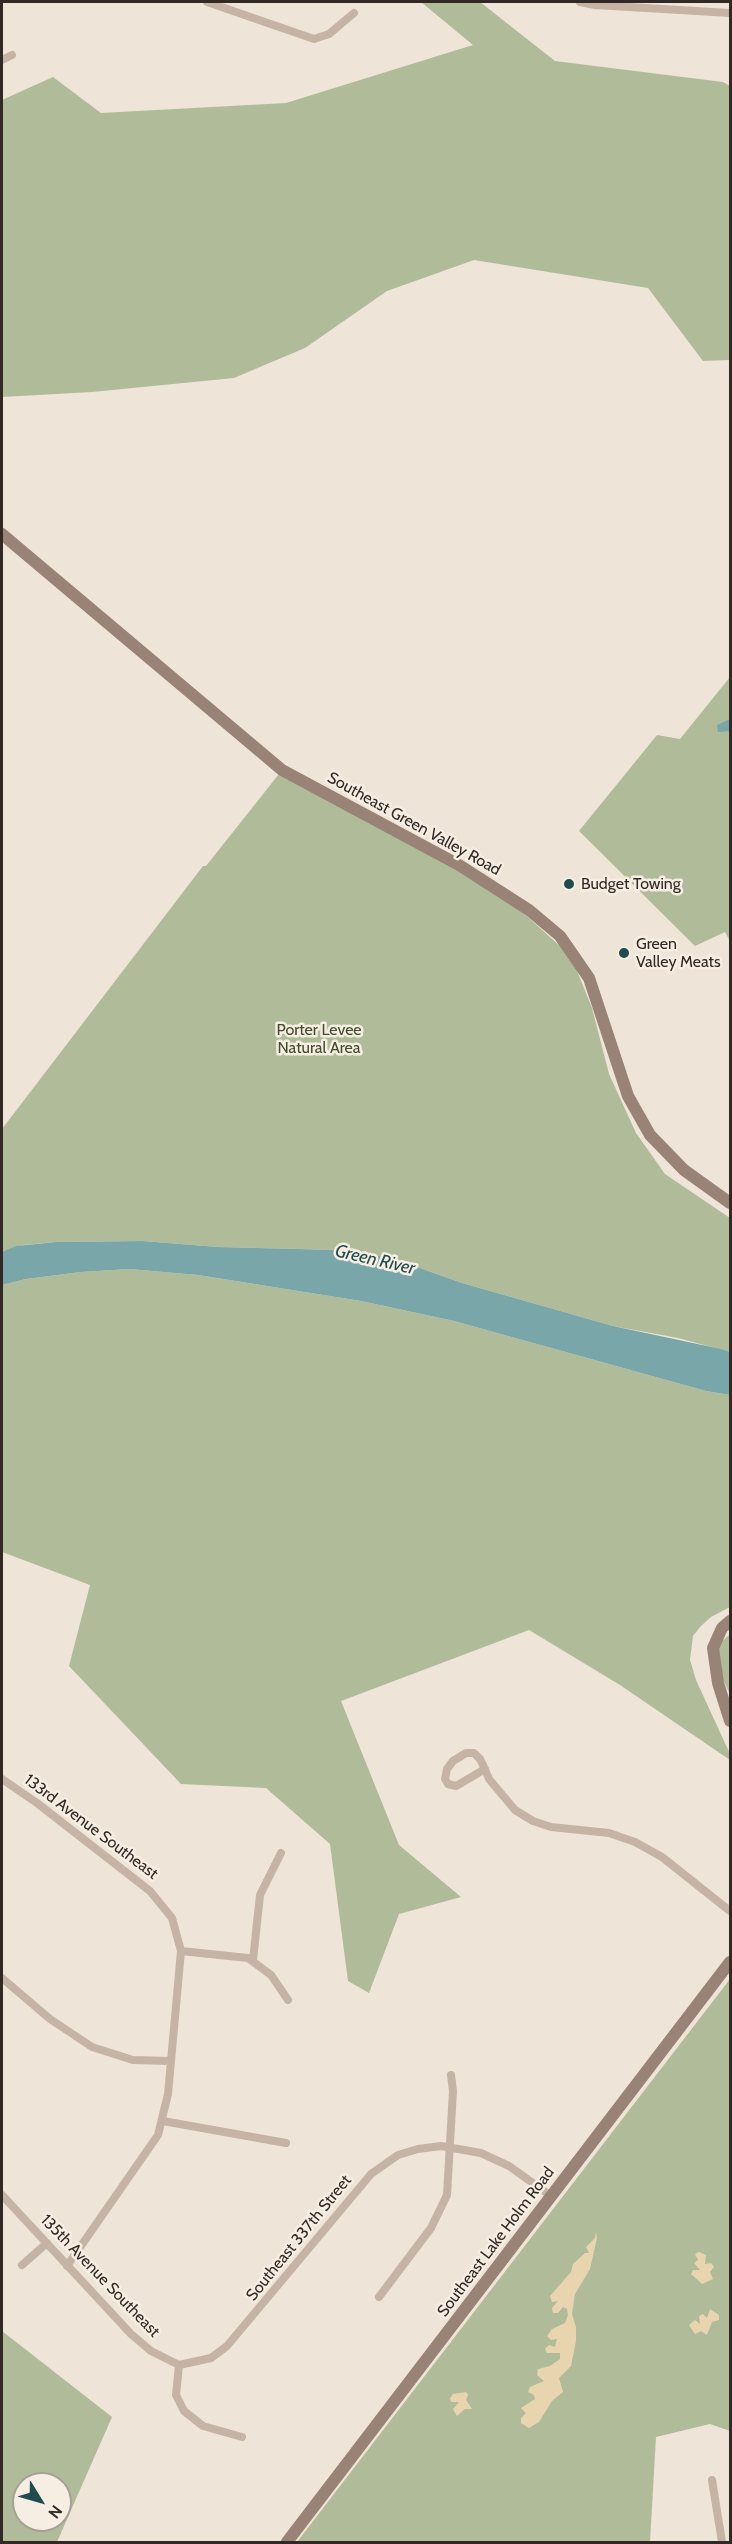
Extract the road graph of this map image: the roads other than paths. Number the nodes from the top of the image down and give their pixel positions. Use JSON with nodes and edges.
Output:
{"nodes":[{"id":1,"x":207,"y":2,"type":"edge"},
{"id":2,"x":580,"y":2,"type":"edge"},
{"id":3,"x":636,"y":4,"type":"edge"},
{"id":4,"x":354,"y":13,"type":"dead end"},
{"id":5,"x":730,"y":13,"type":"edge"},
{"id":6,"x":12,"y":55,"type":"dead end"},
{"id":7,"x":2,"y":60,"type":"edge"},
{"id":8,"x":2,"y":534,"type":"edge"},
{"id":9,"x":730,"y":1203,"type":"edge"},
{"id":10,"x":730,"y":1621,"type":"edge"},
{"id":11,"x":730,"y":1721,"type":"edge"},
{"id":12,"x":485,"y":1769,"type":"junction"},
{"id":13,"x":2,"y":1779,"type":"edge"},
{"id":14,"x":281,"y":1853,"type":"dead end"},
{"id":15,"x":730,"y":1911,"type":"edge"},
{"id":16,"x":181,"y":1951,"type":"junction"},
{"id":17,"x":253,"y":1960,"type":"junction"},
{"id":18,"x":730,"y":1962,"type":"edge"},
{"id":19,"x":2,"y":1978,"type":"edge"},
{"id":20,"x":288,"y":2000,"type":"dead end"},
{"id":21,"x":171,"y":2061,"type":"junction"},
{"id":22,"x":451,"y":2075,"type":"dead end"},
{"id":23,"x":163,"y":2121,"type":"junction"},
{"id":24,"x":286,"y":2143,"type":"dead end"},
{"id":25,"x":450,"y":2147,"type":"junction"},
{"id":26,"x":2,"y":2195,"type":"edge"},
{"id":27,"x":551,"y":2196,"type":"junction"},
{"id":28,"x":47,"y":2243,"type":"junction"},
{"id":29,"x":22,"y":2265,"type":"dead end"},
{"id":30,"x":67,"y":2266,"type":"junction"},
{"id":31,"x":379,"y":2296,"type":"dead end"},
{"id":32,"x":179,"y":2365,"type":"junction"},
{"id":33,"x":242,"y":2437,"type":"dead end"},
{"id":34,"x":712,"y":2480,"type":"dead end"},
{"id":35,"x":287,"y":2542,"type":"edge"},
{"id":36,"x":722,"y":2542,"type":"edge"}],
"edges":[{"from":1,"to":4,"type":"street"},
{"from":2,"to":3,"type":"street"},
{"from":3,"to":5,"type":"street"},
{"from":6,"to":7,"type":"street"},
{"from":8,"to":9,"type":"street","name":"Southeast Green Valley Road"},
{"from":10,"to":11,"type":"street"},
{"from":12,"to":12,"type":"street"},
{"from":12,"to":15,"type":"street"},
{"from":13,"to":16,"type":"street","name":"133rd Avenue Southeast"},
{"from":14,"to":17,"type":"street"},
{"from":16,"to":17,"type":"street"},
{"from":16,"to":21,"type":"street"},
{"from":17,"to":20,"type":"street"},
{"from":18,"to":27,"type":"street","name":"Southeast Lake Holm Road"},
{"from":19,"to":21,"type":"street"},
{"from":21,"to":23,"type":"street"},
{"from":22,"to":25,"type":"street"},
{"from":23,"to":24,"type":"street"},
{"from":23,"to":30,"type":"street"},
{"from":25,"to":27,"type":"street","name":"Southeast 337th Street"},
{"from":25,"to":31,"type":"street"},
{"from":25,"to":32,"type":"street","name":"Southeast 337th Street"},
{"from":26,"to":28,"type":"street","name":"135th Avenue Southeast"},
{"from":27,"to":35,"type":"street","name":"Southeast Lake Holm Road"},
{"from":28,"to":29,"type":"street"},
{"from":28,"to":30,"type":"street","name":"135th Avenue Southeast"},
{"from":30,"to":32,"type":"street","name":"135th Avenue Southeast"},
{"from":32,"to":33,"type":"street"},
{"from":34,"to":36,"type":"street"}]}
